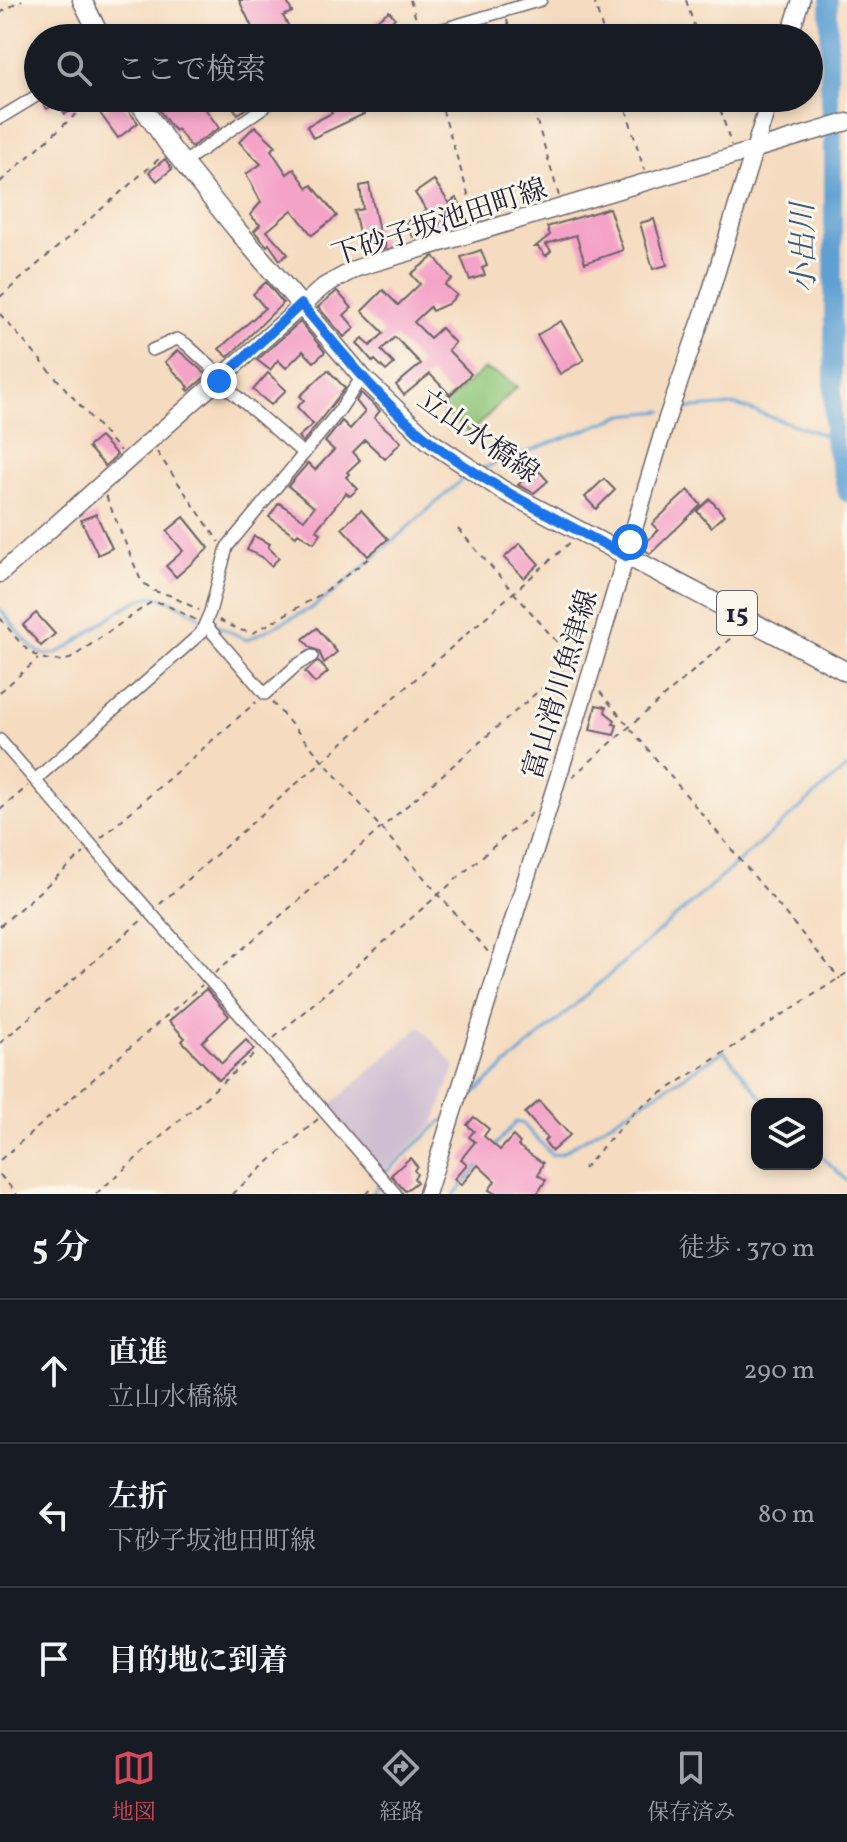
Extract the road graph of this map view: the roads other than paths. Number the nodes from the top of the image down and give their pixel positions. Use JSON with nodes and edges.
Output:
{"nodes":[{"id":1,"x":82,"y":0,"type":"edge"},
{"id":2,"x":541,"y":0,"type":"edge"},
{"id":3,"x":801,"y":0,"type":"edge"},
{"id":4,"x":94,"y":24,"type":"edge"},
{"id":5,"x":458,"y":24,"type":"edge"},
{"id":6,"x":793,"y":24,"type":"edge"},
{"id":7,"x":24,"y":103,"type":"edge"},
{"id":8,"x":146,"y":112,"type":"edge"},
{"id":9,"x":253,"y":112,"type":"edge"},
{"id":10,"x":766,"y":112,"type":"edge"},
{"id":11,"x":0,"y":118,"type":"edge"},
{"id":12,"x":845,"y":123,"type":"edge"},
{"id":13,"x":754,"y":150,"type":"junction"},
{"id":14,"x":177,"y":156,"type":"junction"},
{"id":15,"x":301,"y":304,"type":"junction"},
{"id":16,"x":152,"y":350,"type":"dead end"},
{"id":17,"x":362,"y":377,"type":"junction"},
{"id":18,"x":221,"y":380,"type":"junction"},
{"id":19,"x":304,"y":454,"type":"junction"},
{"id":20,"x":626,"y":556,"type":"junction"},
{"id":21,"x":0,"y":574,"type":"edge"},
{"id":22,"x":205,"y":624,"type":"junction"},
{"id":23,"x":312,"y":656,"type":"dead end"},
{"id":24,"x":847,"y":672,"type":"edge"},
{"id":25,"x":0,"y":740,"type":"edge"},
{"id":26,"x":35,"y":780,"type":"junction"},
{"id":27,"x":396,"y":1194,"type":"edge"},
{"id":28,"x":427,"y":1194,"type":"edge"}],
"edges":[{"from":1,"to":4,"type":"main road"},
{"from":2,"to":5,"type":"street"},
{"from":3,"to":6,"type":"main road"},
{"from":7,"to":11,"type":"street"},
{"from":8,"to":14,"type":"main road","name":"立山水橋線","number":"15"},
{"from":9,"to":14,"type":"street"},
{"from":10,"to":13,"type":"main road","name":"富山滑川魚津線"},
{"from":12,"to":13,"type":"main road","name":"下砂子坂池田町線"},
{"from":13,"to":15,"type":"main road","name":"下砂子坂池田町線"},
{"from":13,"to":20,"type":"main road","name":"富山滑川魚津線"},
{"from":14,"to":15,"type":"main road","name":"立山水橋線","number":"15"},
{"from":15,"to":17,"type":"main road","name":"立山水橋線","number":"15"},
{"from":15,"to":18,"type":"main road","name":"下砂子坂池田町線"},
{"from":16,"to":18,"type":"street"},
{"from":17,"to":19,"type":"street"},
{"from":17,"to":20,"type":"main road","name":"立山水橋線","number":"15"},
{"from":18,"to":19,"type":"street"},
{"from":18,"to":21,"type":"main road","name":"下砂子坂池田町線"},
{"from":19,"to":22,"type":"street"},
{"from":20,"to":24,"type":"main road","name":"立山水橋線","number":"15"},
{"from":20,"to":28,"type":"main road","name":"富山滑川魚津線"},
{"from":22,"to":23,"type":"street"},
{"from":22,"to":26,"type":"street"},
{"from":25,"to":26,"type":"street"},
{"from":26,"to":27,"type":"street"}]}
